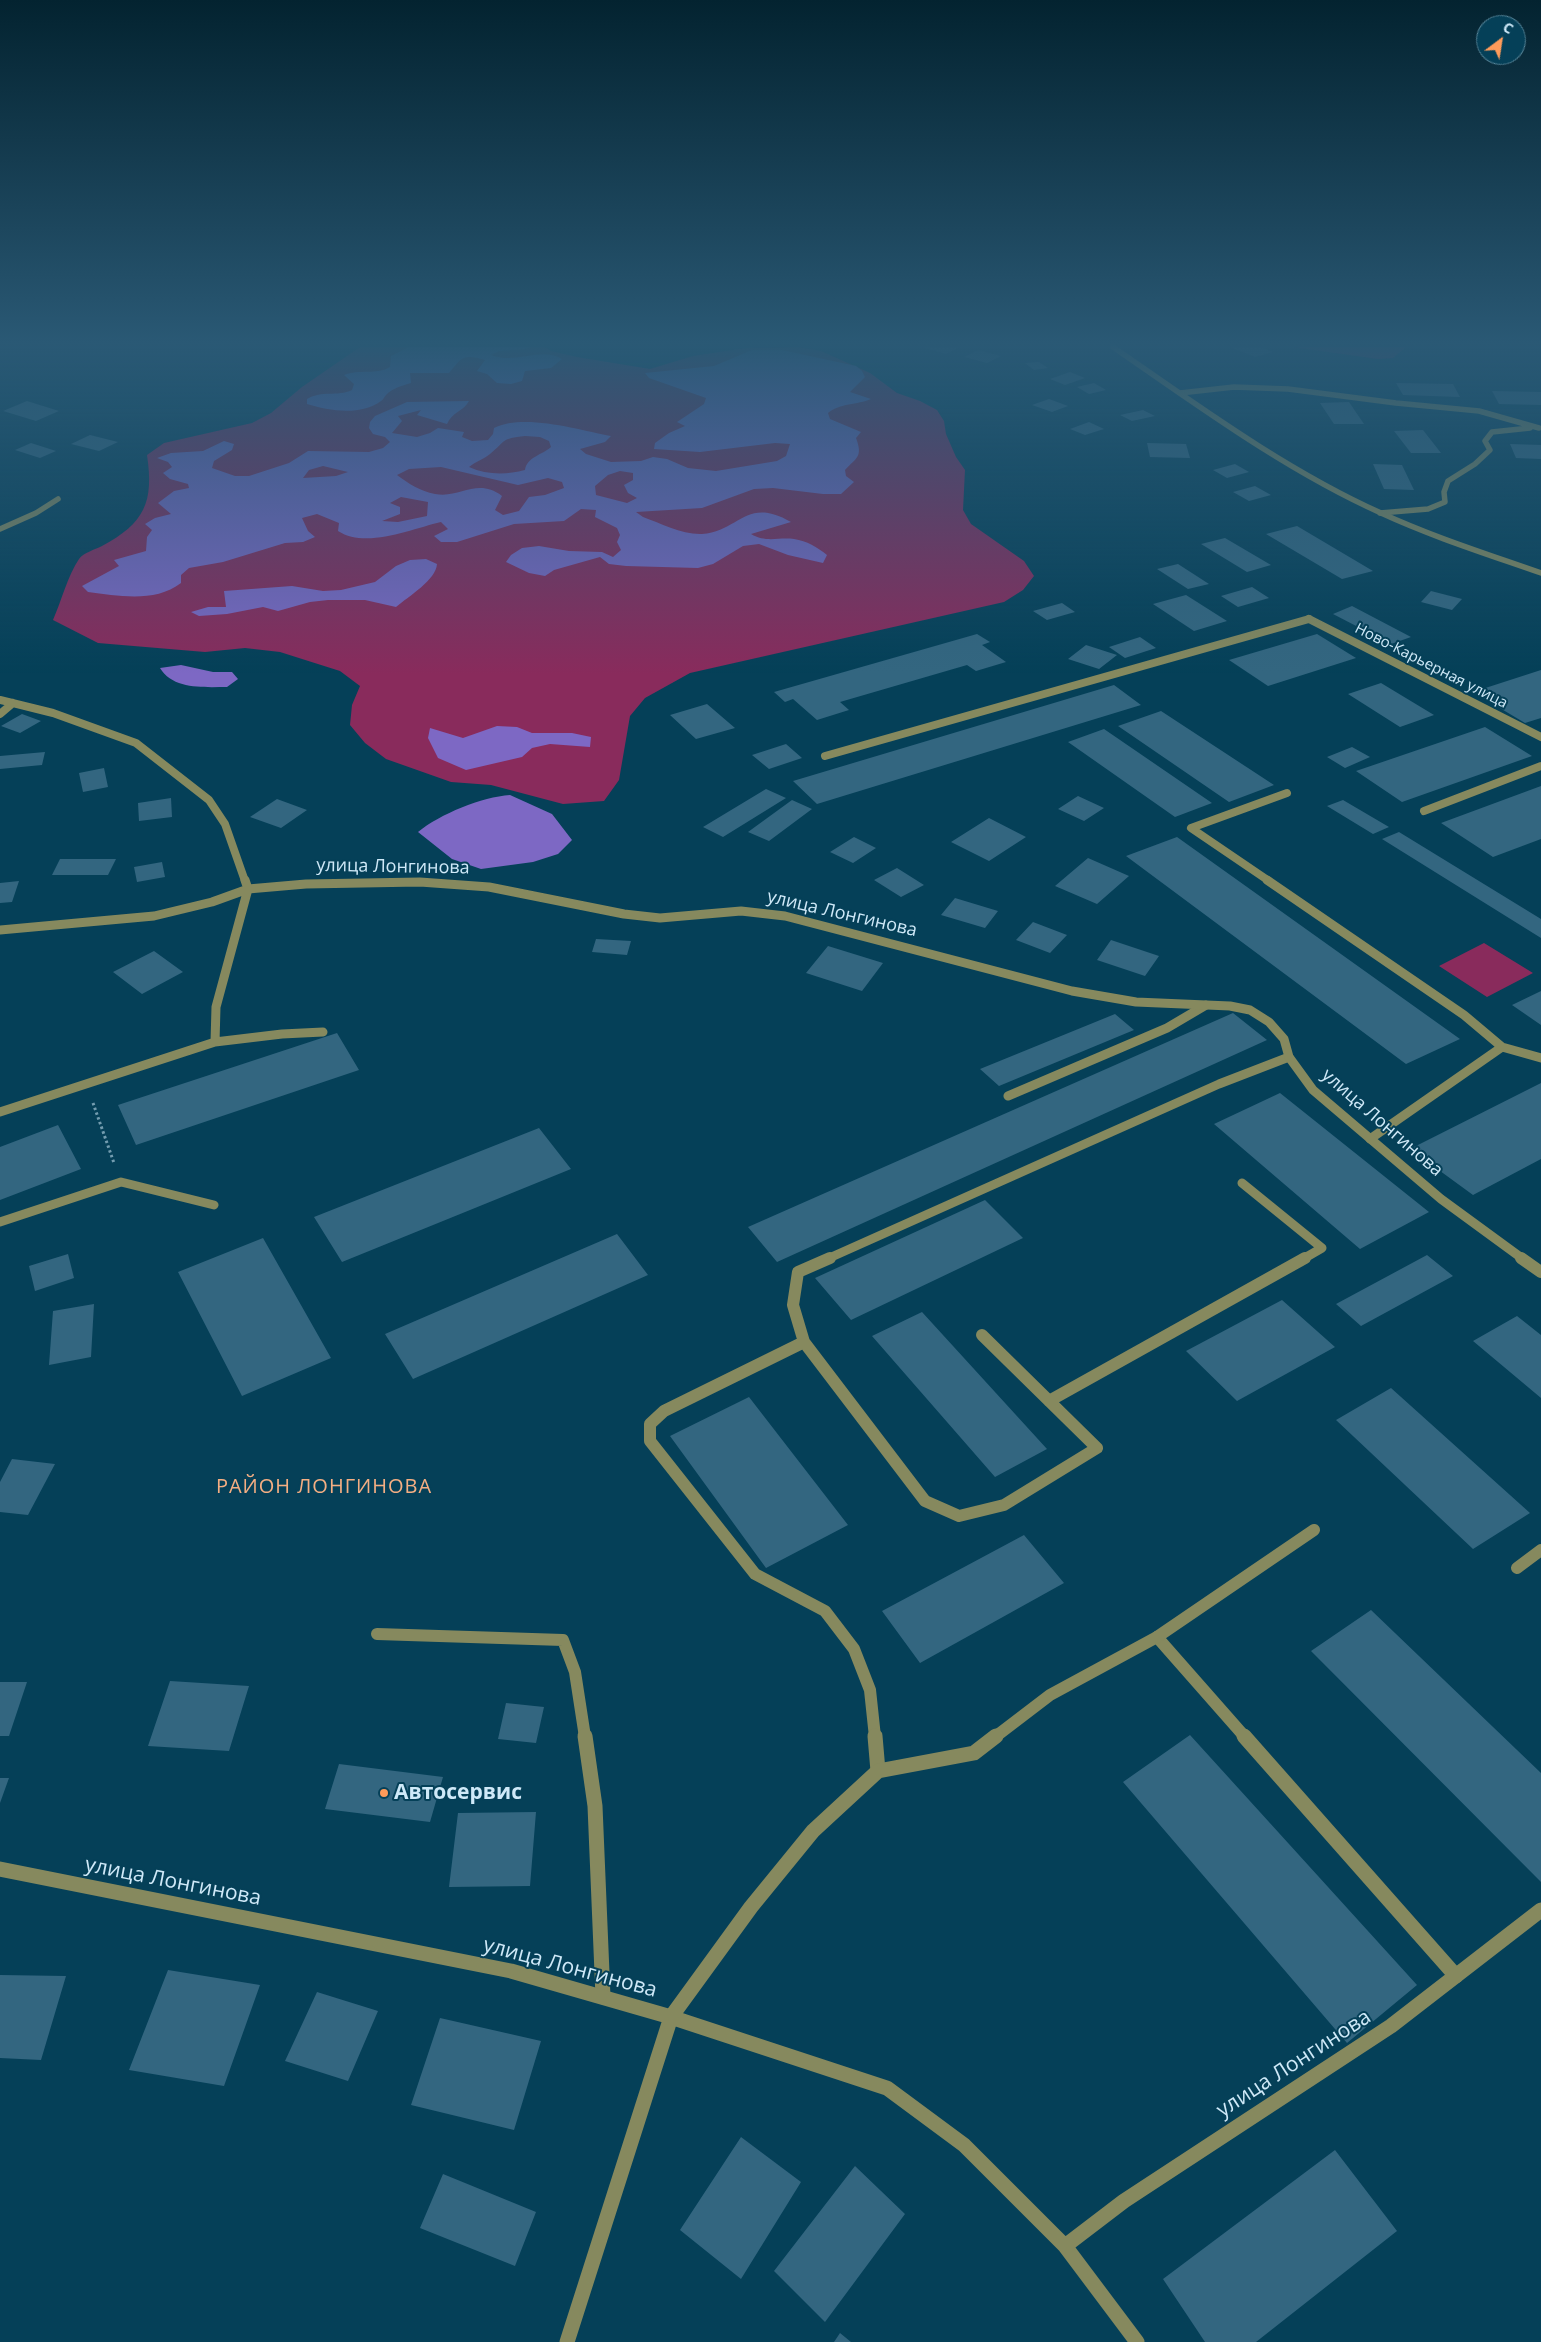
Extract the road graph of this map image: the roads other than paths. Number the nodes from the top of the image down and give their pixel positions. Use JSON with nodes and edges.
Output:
{"nodes":[{"id":1,"x":1279,"y":456,"type":"edge"},
{"id":2,"x":1484,"y":456,"type":"edge"},
{"id":3,"x":58,"y":499,"type":"dead end"},
{"id":4,"x":1380,"y":513,"type":"junction"},
{"id":5,"x":0,"y":529,"type":"edge"},
{"id":6,"x":1541,"y":573,"type":"edge"},
{"id":7,"x":0,"y":700,"type":"edge"},
{"id":8,"x":13,"y":703,"type":"junction"},
{"id":9,"x":0,"y":714,"type":"edge"},
{"id":10,"x":1539,"y":735,"type":"edge"},
{"id":11,"x":825,"y":756,"type":"dead end"},
{"id":12,"x":1541,"y":766,"type":"edge"},
{"id":13,"x":1287,"y":793,"type":"dead end"},
{"id":14,"x":1424,"y":811,"type":"dead end"},
{"id":15,"x":248,"y":889,"type":"junction"},
{"id":16,"x":0,"y":930,"type":"edge"},
{"id":17,"x":1206,"y":1005,"type":"junction"},
{"id":18,"x":323,"y":1032,"type":"dead end"},
{"id":19,"x":215,"y":1042,"type":"junction"},
{"id":20,"x":1502,"y":1047,"type":"junction"},
{"id":21,"x":1289,"y":1057,"type":"junction"},
{"id":22,"x":1541,"y":1058,"type":"edge"},
{"id":23,"x":1008,"y":1096,"type":"dead end"},
{"id":24,"x":0,"y":1112,"type":"edge"},
{"id":25,"x":1370,"y":1138,"type":"junction"},
{"id":26,"x":1242,"y":1183,"type":"dead end"},
{"id":27,"x":214,"y":1205,"type":"dead end"},
{"id":28,"x":0,"y":1222,"type":"edge"},
{"id":29,"x":1541,"y":1272,"type":"edge"},
{"id":30,"x":982,"y":1335,"type":"dead end"},
{"id":31,"x":804,"y":1342,"type":"junction"},
{"id":32,"x":1049,"y":1401,"type":"junction"},
{"id":33,"x":1314,"y":1530,"type":"dead end"},
{"id":34,"x":1541,"y":1550,"type":"edge"},
{"id":35,"x":1517,"y":1568,"type":"dead end"},
{"id":36,"x":377,"y":1634,"type":"dead end"},
{"id":37,"x":1157,"y":1637,"type":"junction"},
{"id":38,"x":878,"y":1771,"type":"junction"},
{"id":39,"x":0,"y":1869,"type":"edge"},
{"id":40,"x":1541,"y":1910,"type":"edge"},
{"id":41,"x":1456,"y":1976,"type":"junction"},
{"id":42,"x":603,"y":1997,"type":"junction"},
{"id":43,"x":670,"y":2017,"type":"junction"},
{"id":44,"x":1065,"y":2246,"type":"junction"},
{"id":45,"x":567,"y":2342,"type":"edge"},
{"id":46,"x":1137,"y":2342,"type":"edge"}],
"edges":[{"from":1,"to":4,"type":"street"},
{"from":2,"to":4,"type":"street"},
{"from":3,"to":5,"type":"street"},
{"from":4,"to":6,"type":"street"},
{"from":7,"to":8,"type":"street"},
{"from":8,"to":9,"type":"street"},
{"from":8,"to":15,"type":"street"},
{"from":10,"to":11,"type":"street","name":"Ново-Карьерная улица"},
{"from":12,"to":14,"type":"street"},
{"from":13,"to":20,"type":"street"},
{"from":15,"to":16,"type":"street","name":"улица Лонгинова"},
{"from":15,"to":17,"type":"street","name":"улица Лонгинова"},
{"from":15,"to":19,"type":"street"},
{"from":17,"to":21,"type":"street","name":"улица Лонгинова"},
{"from":17,"to":23,"type":"street"},
{"from":18,"to":19,"type":"street"},
{"from":19,"to":24,"type":"street"},
{"from":20,"to":22,"type":"street"},
{"from":20,"to":25,"type":"street"},
{"from":21,"to":25,"type":"street","name":"улица Лонгинова"},
{"from":21,"to":31,"type":"street"},
{"from":25,"to":29,"type":"street","name":"улица Лонгинова"},
{"from":26,"to":32,"type":"street"},
{"from":27,"to":28,"type":"street"},
{"from":30,"to":32,"type":"street"},
{"from":31,"to":32,"type":"street"},
{"from":31,"to":38,"type":"street"},
{"from":33,"to":37,"type":"street"},
{"from":34,"to":35,"type":"street"},
{"from":36,"to":42,"type":"street"},
{"from":37,"to":38,"type":"street"},
{"from":37,"to":41,"type":"street"},
{"from":38,"to":43,"type":"street"},
{"from":39,"to":42,"type":"street","name":"улица Лонгинова"},
{"from":40,"to":41,"type":"street","name":"улица Лонгинова"},
{"from":41,"to":44,"type":"street","name":"улица Лонгинова"},
{"from":42,"to":43,"type":"street","name":"улица Лонгинова"},
{"from":43,"to":44,"type":"street","name":"улица Лонгинова"},
{"from":43,"to":45,"type":"street"},
{"from":44,"to":46,"type":"street","name":"улица Лонгинова"}]}
